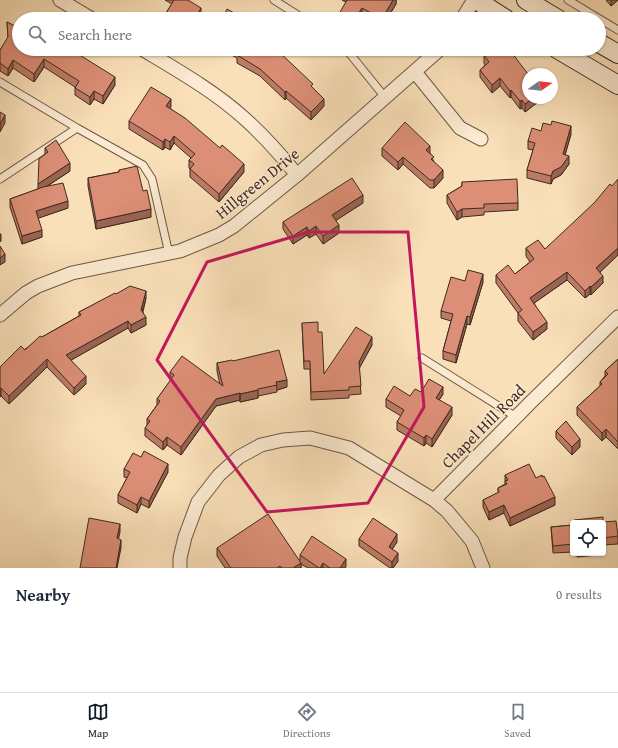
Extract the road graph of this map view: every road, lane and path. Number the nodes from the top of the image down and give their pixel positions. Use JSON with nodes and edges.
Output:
{"nodes":[{"id":1,"x":60,"y":0,"type":"edge"},
{"id":2,"x":274,"y":0,"type":"edge"},
{"id":3,"x":475,"y":0,"type":"edge"},
{"id":4,"x":526,"y":0,"type":"edge"},
{"id":5,"x":568,"y":0,"type":"edge"},
{"id":6,"x":80,"y":12,"type":"edge"},
{"id":7,"x":293,"y":12,"type":"edge"},
{"id":8,"x":467,"y":12,"type":"edge"},
{"id":9,"x":495,"y":12,"type":"edge"},
{"id":10,"x":546,"y":12,"type":"edge"},
{"id":11,"x":588,"y":12,"type":"edge"},
{"id":12,"x":606,"y":23,"type":"edge"},
{"id":13,"x":618,"y":30,"type":"edge"},
{"id":14,"x":606,"y":47,"type":"edge"},
{"id":15,"x":618,"y":54,"type":"edge"},
{"id":16,"x":154,"y":56,"type":"edge"},
{"id":17,"x":352,"y":56,"type":"edge"},
{"id":18,"x":432,"y":56,"type":"edge"},
{"id":19,"x":569,"y":56,"type":"edge"},
{"id":20,"x":415,"y":72,"type":"junction"},
{"id":21,"x":0,"y":82,"type":"edge"},
{"id":22,"x":618,"y":85,"type":"edge"},
{"id":23,"x":384,"y":96,"type":"junction"},
{"id":24,"x":77,"y":128,"type":"junction"},
{"id":25,"x":481,"y":139,"type":"dead end"},
{"id":26,"x":297,"y":175,"type":"junction"},
{"id":27,"x":0,"y":179,"type":"edge"},
{"id":28,"x":169,"y":254,"type":"junction"},
{"id":29,"x":0,"y":315,"type":"edge"},
{"id":30,"x":618,"y":317,"type":"edge"},
{"id":31,"x":422,"y":358,"type":"dead end"},
{"id":32,"x":516,"y":417,"type":"junction"},
{"id":33,"x":434,"y":500,"type":"junction"},
{"id":34,"x":180,"y":568,"type":"edge"},
{"id":35,"x":483,"y":568,"type":"edge"}],
"edges":[{"from":1,"to":6,"type":"street"},
{"from":2,"to":7,"type":"lane"},
{"from":3,"to":8,"type":"street"},
{"from":3,"to":9,"type":"main road"},
{"from":4,"to":10,"type":"main road"},
{"from":5,"to":11,"type":"lane"},
{"from":12,"to":13,"type":"lane"},
{"from":14,"to":15,"type":"main road"},
{"from":16,"to":26,"type":"street"},
{"from":17,"to":23,"type":"lane"},
{"from":18,"to":20,"type":"street","name":"Hillgreen Drive"},
{"from":19,"to":22,"type":"main road"},
{"from":20,"to":23,"type":"street","name":"Hillgreen Drive"},
{"from":20,"to":25,"type":"street"},
{"from":21,"to":24,"type":"lane"},
{"from":23,"to":26,"type":"street","name":"Hillgreen Drive"},
{"from":24,"to":27,"type":"lane"},
{"from":24,"to":28,"type":"lane"},
{"from":26,"to":28,"type":"street","name":"Hillgreen Drive"},
{"from":28,"to":29,"type":"street","name":"Hillgreen Drive"},
{"from":30,"to":32,"type":"street","name":"Chapel Hill Road"},
{"from":31,"to":32,"type":"lane"},
{"from":32,"to":33,"type":"street","name":"Chapel Hill Road"},
{"from":33,"to":34,"type":"street"},
{"from":33,"to":35,"type":"street"}]}
